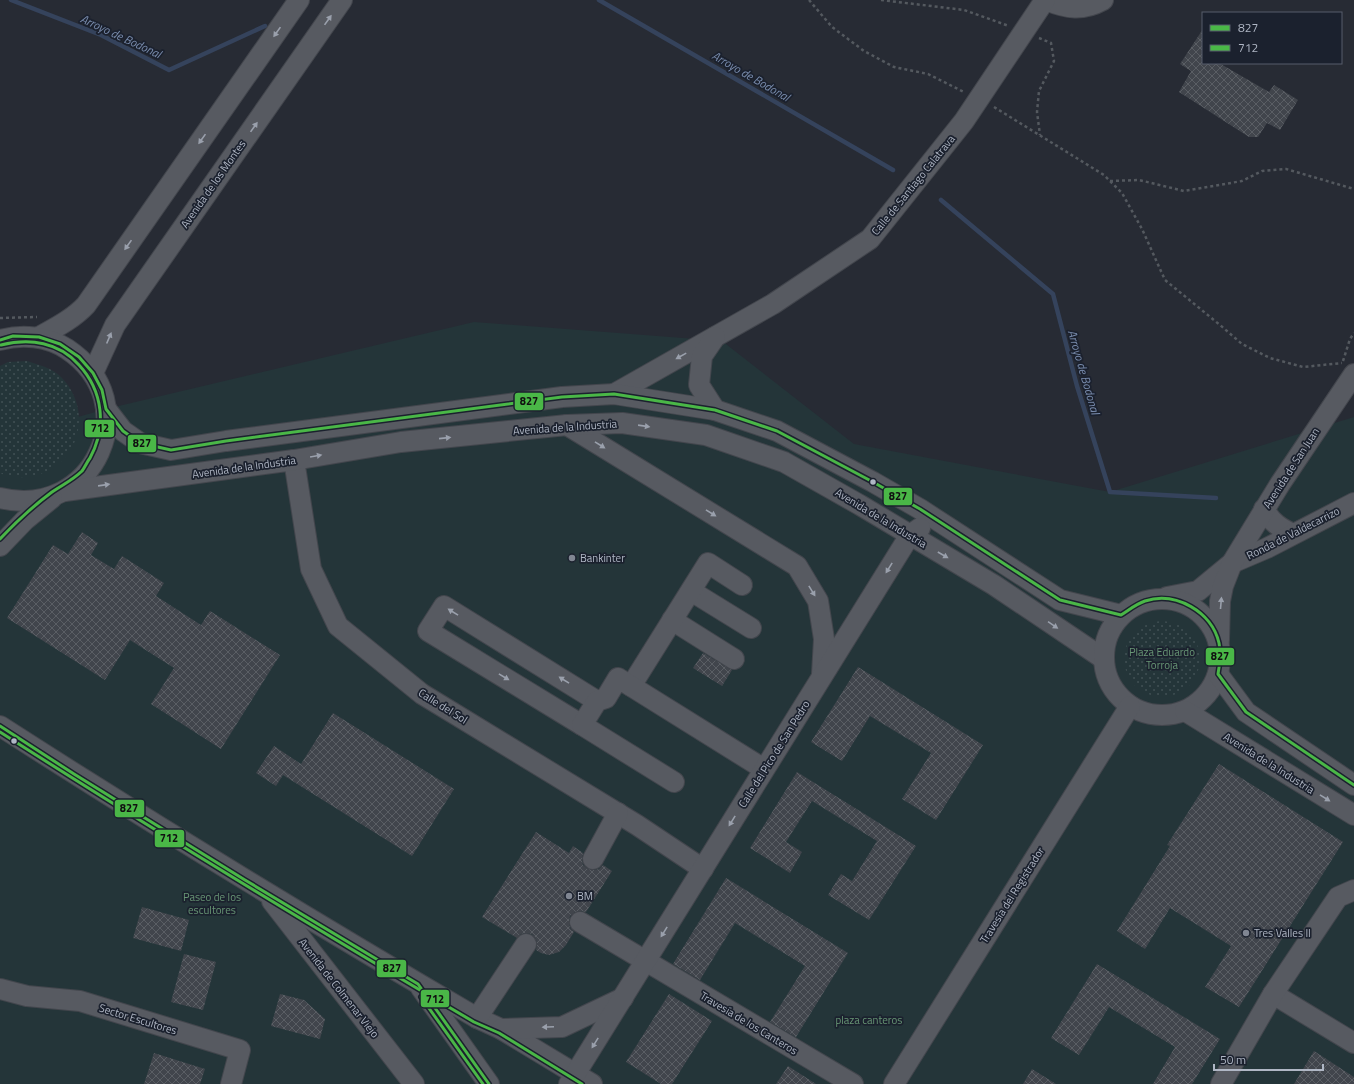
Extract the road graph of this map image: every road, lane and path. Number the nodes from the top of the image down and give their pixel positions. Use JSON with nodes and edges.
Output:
{"nodes":[{"id":1,"x":299,"y":0,"type":"edge"},
{"id":2,"x":342,"y":0,"type":"edge"},
{"id":3,"x":809,"y":0,"type":"edge"},
{"id":4,"x":881,"y":0,"type":"edge"},
{"id":5,"x":1046,"y":0,"type":"edge"},
{"id":6,"x":1103,"y":0,"type":"edge"},
{"id":7,"x":1024,"y":32,"type":"junction"},
{"id":8,"x":980,"y":99,"type":"junction"},
{"id":9,"x":1040,"y":135,"type":"junction"},
{"id":10,"x":1110,"y":181,"type":"junction"},
{"id":11,"x":1354,"y":189,"type":"edge"},
{"id":12,"x":39,"y":337,"type":"junction"},
{"id":13,"x":715,"y":337,"type":"junction"},
{"id":14,"x":0,"y":340,"type":"edge"},
{"id":15,"x":1351,"y":369,"type":"edge"},
{"id":16,"x":94,"y":373,"type":"junction"},
{"id":17,"x":614,"y":394,"type":"junction"},
{"id":18,"x":106,"y":409,"type":"junction"},
{"id":19,"x":715,"y":410,"type":"junction"},
{"id":20,"x":567,"y":425,"type":"junction"},
{"id":21,"x":294,"y":460,"type":"junction"},
{"id":22,"x":60,"y":493,"type":"junction"},
{"id":23,"x":0,"y":498,"type":"edge"},
{"id":24,"x":1354,"y":503,"type":"edge"},
{"id":25,"x":1264,"y":509,"type":"junction"},
{"id":26,"x":934,"y":518,"type":"junction"},
{"id":27,"x":1293,"y":534,"type":"junction"},
{"id":28,"x":910,"y":535,"type":"junction"},
{"id":29,"x":0,"y":546,"type":"edge"},
{"id":30,"x":1232,"y":563,"type":"junction"},
{"id":31,"x":742,"y":585,"type":"dead end"},
{"id":32,"x":691,"y":591,"type":"junction"},
{"id":33,"x":1163,"y":598,"type":"junction"},
{"id":34,"x":1121,"y":615,"type":"junction"},
{"id":35,"x":672,"y":620,"type":"junction"},
{"id":36,"x":751,"y":628,"type":"dead end"},
{"id":37,"x":1219,"y":642,"type":"junction"},
{"id":38,"x":734,"y":659,"type":"dead end"},
{"id":39,"x":1104,"y":659,"type":"junction"},
{"id":40,"x":1218,"y":674,"type":"junction"},
{"id":41,"x":822,"y":677,"type":"junction"},
{"id":42,"x":631,"y":686,"type":"junction"},
{"id":43,"x":597,"y":701,"type":"junction"},
{"id":44,"x":1130,"y":706,"type":"junction"},
{"id":45,"x":1185,"y":711,"type":"junction"},
{"id":46,"x":582,"y":725,"type":"junction"},
{"id":47,"x":0,"y":726,"type":"edge"},
{"id":48,"x":764,"y":769,"type":"junction"},
{"id":49,"x":674,"y":782,"type":"dead end"},
{"id":50,"x":1354,"y":785,"type":"edge"},
{"id":51,"x":618,"y":814,"type":"junction"},
{"id":52,"x":1354,"y":815,"type":"edge"},
{"id":53,"x":593,"y":859,"type":"dead end"},
{"id":54,"x":703,"y":869,"type":"junction"},
{"id":55,"x":1354,"y":890,"type":"edge"},
{"id":56,"x":265,"y":892,"type":"junction"},
{"id":57,"x":580,"y":922,"type":"dead end"},
{"id":58,"x":526,"y":944,"type":"dead end"},
{"id":59,"x":646,"y":962,"type":"junction"},
{"id":60,"x":418,"y":984,"type":"junction"},
{"id":61,"x":0,"y":989,"type":"edge"},
{"id":62,"x":1273,"y":994,"type":"junction"},
{"id":63,"x":623,"y":998,"type":"junction"},
{"id":64,"x":477,"y":1018,"type":"junction"},
{"id":65,"x":501,"y":1028,"type":"junction"},
{"id":66,"x":1354,"y":1043,"type":"edge"},
{"id":67,"x":579,"y":1081,"type":"edge"},
{"id":68,"x":231,"y":1084,"type":"edge"},
{"id":69,"x":414,"y":1084,"type":"edge"},
{"id":70,"x":489,"y":1084,"type":"edge"},
{"id":71,"x":853,"y":1084,"type":"edge"},
{"id":72,"x":894,"y":1084,"type":"edge"},
{"id":73,"x":1221,"y":1084,"type":"edge"}],
"edges":[{"from":1,"to":12,"type":"street","one_way":true},
{"from":16,"to":2,"type":"street","name":"Avenida de los Montes","one_way":true},
{"from":3,"to":8,"type":"path"},
{"from":4,"to":7,"type":"path"},
{"from":5,"to":6,"type":"street"},
{"from":5,"to":7,"type":"street","name":"Calle de Santiago Calatrava"},
{"from":7,"to":8,"type":"street","name":"Calle de Santiago Calatrava"},
{"from":7,"to":9,"type":"path"},
{"from":8,"to":9,"type":"path"},
{"from":8,"to":13,"type":"street","name":"Calle de Santiago Calatrava"},
{"from":9,"to":10,"type":"path"},
{"from":10,"to":11,"type":"path"},
{"from":10,"to":15,"type":"path"},
{"from":12,"to":14,"type":"street"},
{"from":12,"to":16,"type":"street"},
{"from":13,"to":17,"type":"street","name":"Calle de Santiago Calatrava","one_way":true},
{"from":13,"to":19,"type":"street","name":"Calle de Santiago Calatrava"},
{"from":15,"to":25,"type":"street","name":"Avenida de San Juan"},
{"from":16,"to":18,"type":"street"},
{"from":17,"to":18,"type":"street"},
{"from":17,"to":19,"type":"street"},
{"from":18,"to":22,"type":"street"},
{"from":19,"to":26,"type":"street"},
{"from":21,"to":20,"type":"street","name":"Avenida de la Industria","one_way":true},
{"from":20,"to":28,"type":"street","name":"Avenida de la Industria","one_way":true},
{"from":20,"to":41,"type":"street","one_way":true},
{"from":22,"to":21,"type":"street","name":"Avenida de la Industria","one_way":true},
{"from":21,"to":51,"type":"street","name":"Calle del Sol"},
{"from":22,"to":23,"type":"street","name":"Avenida de la Industria"},
{"from":22,"to":29,"type":"street"},
{"from":24,"to":27,"type":"street","name":"Ronda de Valdecarrizo"},
{"from":25,"to":27,"type":"street"},
{"from":25,"to":30,"type":"street","name":"Avenida de San Juan"},
{"from":26,"to":28,"type":"street","name":"Calle del Pico de San Pedro"},
{"from":26,"to":34,"type":"street"},
{"from":27,"to":30,"type":"street","name":"Ronda de Valdecarrizo"},
{"from":28,"to":39,"type":"street","name":"Avenida de la Industria","one_way":true},
{"from":28,"to":41,"type":"street","name":"Calle del Pico de San Pedro","one_way":true},
{"from":30,"to":33,"type":"street","name":"Ronda de Valdecarrizo"},
{"from":37,"to":30,"type":"street","name":"Ronda de Valdecarrizo","one_way":true},
{"from":31,"to":32,"type":"street"},
{"from":32,"to":35,"type":"street"},
{"from":32,"to":36,"type":"street"},
{"from":33,"to":34,"type":"street"},
{"from":33,"to":37,"type":"street"},
{"from":34,"to":39,"type":"street"},
{"from":35,"to":38,"type":"street"},
{"from":35,"to":42,"type":"street"},
{"from":37,"to":40,"type":"street"},
{"from":39,"to":44,"type":"street"},
{"from":40,"to":45,"type":"street"},
{"from":40,"to":50,"type":"street"},
{"from":41,"to":48,"type":"street","name":"Calle del Pico de San Pedro"},
{"from":42,"to":43,"type":"street"},
{"from":42,"to":48,"type":"street"},
{"from":43,"to":46,"type":"street"},
{"from":43,"to":46,"type":"street","one_way":true},
{"from":44,"to":45,"type":"street"},
{"from":44,"to":72,"type":"street","name":"Travesía del Registrador"},
{"from":45,"to":52,"type":"street","name":"Avenida de la Industria","one_way":true},
{"from":46,"to":49,"type":"street"},
{"from":47,"to":56,"type":"street"},
{"from":48,"to":54,"type":"street","name":"Calle del Pico de San Pedro","one_way":true},
{"from":51,"to":53,"type":"street"},
{"from":51,"to":54,"type":"street","name":"Calle del Sol"},
{"from":54,"to":59,"type":"street","name":"Calle del Pico de San Pedro","one_way":true},
{"from":55,"to":62,"type":"street"},
{"from":56,"to":60,"type":"street"},
{"from":56,"to":69,"type":"street","name":"Avenida de Colmenar Viejo"},
{"from":57,"to":59,"type":"street","name":"Travesía de los Canteros"},
{"from":58,"to":64,"type":"street"},
{"from":59,"to":63,"type":"street","name":"Calle del Pico de San Pedro"},
{"from":59,"to":71,"type":"street","name":"Travesía de los Canteros"},
{"from":60,"to":64,"type":"street"},
{"from":60,"to":70,"type":"street"},
{"from":61,"to":68,"type":"street","name":"Sector Escultores"},
{"from":62,"to":66,"type":"street"},
{"from":62,"to":73,"type":"street"},
{"from":63,"to":65,"type":"street","one_way":true},
{"from":63,"to":67,"type":"street","name":"Calle del Pico de San Pedro","one_way":true},
{"from":64,"to":65,"type":"street"},
{"from":65,"to":67,"type":"street"}]}
